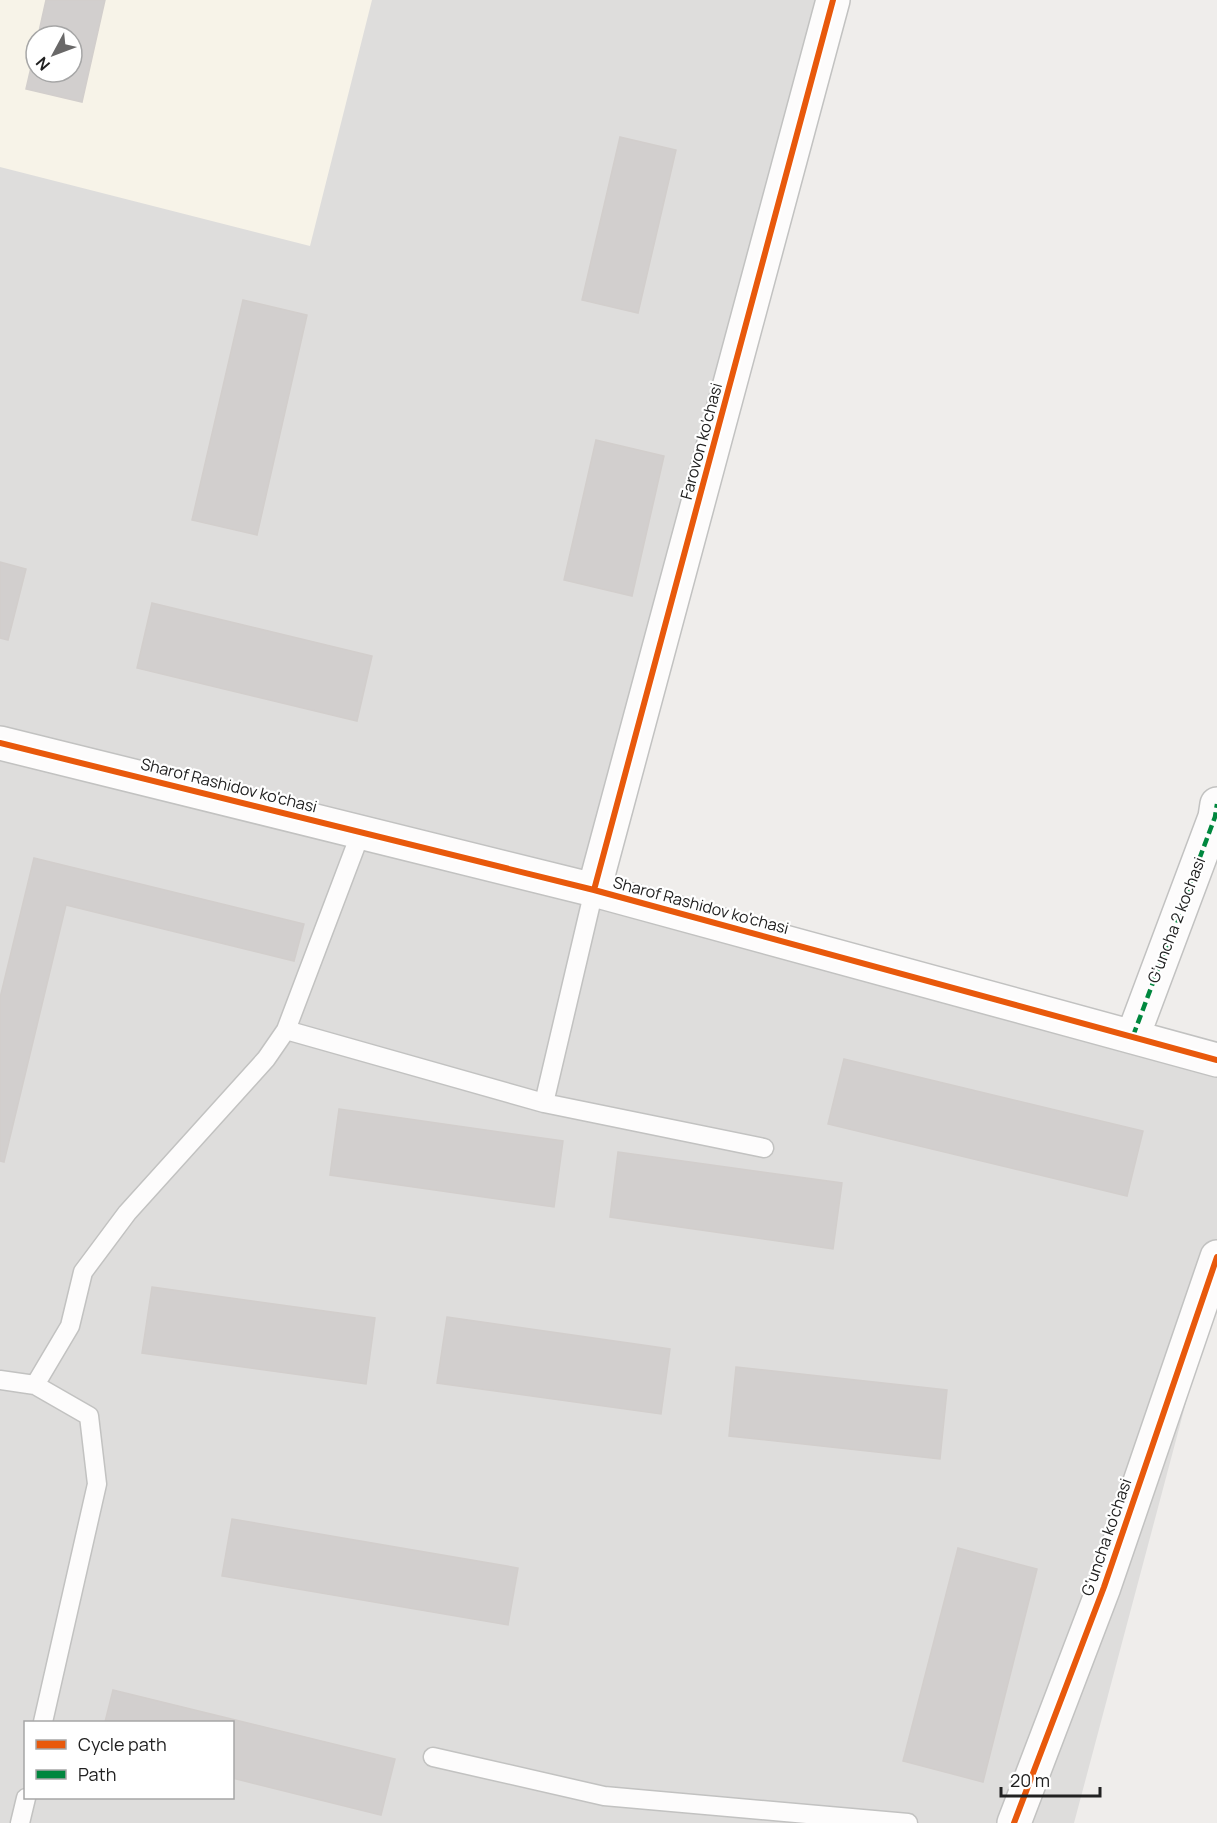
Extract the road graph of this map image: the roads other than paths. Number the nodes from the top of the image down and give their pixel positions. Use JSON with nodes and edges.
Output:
{"nodes":[{"id":1,"x":833,"y":0,"type":"edge"},
{"id":2,"x":0,"y":743,"type":"edge"},
{"id":3,"x":1217,"y":804,"type":"edge"},
{"id":4,"x":361,"y":832,"type":"junction"},
{"id":5,"x":594,"y":890,"type":"junction"},
{"id":6,"x":286,"y":1030,"type":"junction"},
{"id":7,"x":1132,"y":1036,"type":"junction"},
{"id":8,"x":1217,"y":1060,"type":"edge"},
{"id":9,"x":544,"y":1102,"type":"junction"},
{"id":10,"x":764,"y":1148,"type":"dead end"},
{"id":11,"x":1217,"y":1257,"type":"edge"},
{"id":12,"x":0,"y":1380,"type":"edge"},
{"id":13,"x":35,"y":1385,"type":"junction"},
{"id":14,"x":43,"y":1721,"type":"edge"},
{"id":15,"x":433,"y":1757,"type":"dead end"},
{"id":16,"x":26,"y":1799,"type":"edge"},
{"id":17,"x":20,"y":1823,"type":"edge"},
{"id":18,"x":908,"y":1823,"type":"edge"},
{"id":19,"x":1014,"y":1823,"type":"edge"}],
"edges":[{"from":1,"to":5,"type":"street","name":"Farovon ko'chasi"},
{"from":2,"to":4,"type":"street","name":"Sharof Rashidov ko'chasi"},
{"from":3,"to":7,"type":"street","name":"G‘uncha 2 kochasi"},
{"from":4,"to":5,"type":"street","name":"Sharof Rashidov ko'chasi"},
{"from":4,"to":6,"type":"lane"},
{"from":5,"to":7,"type":"street","name":"Sharof Rashidov ko'chasi"},
{"from":5,"to":9,"type":"lane"},
{"from":6,"to":9,"type":"lane"},
{"from":6,"to":13,"type":"lane"},
{"from":7,"to":8,"type":"street","name":"Sharof Rashidov ko'chasi"},
{"from":9,"to":10,"type":"lane"},
{"from":11,"to":19,"type":"street","name":"G‘uncha ko'chasi"},
{"from":12,"to":13,"type":"lane"},
{"from":13,"to":14,"type":"lane"},
{"from":15,"to":18,"type":"lane"},
{"from":16,"to":17,"type":"lane"}]}
